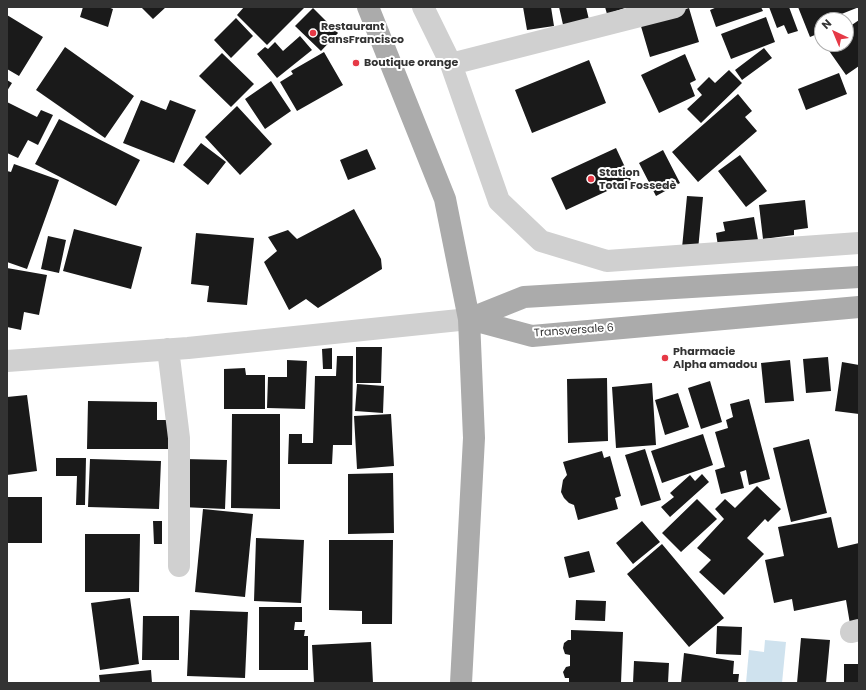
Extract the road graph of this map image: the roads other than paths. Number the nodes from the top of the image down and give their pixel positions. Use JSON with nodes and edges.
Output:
{"nodes":[{"id":1,"x":368,"y":7,"type":"edge"},
{"id":2,"x":423,"y":7,"type":"edge"},
{"id":3,"x":675,"y":7,"type":"edge"},
{"id":4,"x":450,"y":64,"type":"junction"},
{"id":5,"x":859,"y":243,"type":"edge"},
{"id":6,"x":859,"y":277,"type":"edge"},
{"id":7,"x":859,"y":307,"type":"edge"},
{"id":8,"x":468,"y":319,"type":"junction"},
{"id":9,"x":168,"y":350,"type":"junction"},
{"id":10,"x":7,"y":361,"type":"edge"},
{"id":11,"x":179,"y":566,"type":"dead end"},
{"id":12,"x":461,"y":683,"type":"edge"}],
"edges":[{"from":1,"to":8,"type":"main road"},
{"from":2,"to":4,"type":"street"},
{"from":3,"to":4,"type":"street"},
{"from":4,"to":5,"type":"street"},
{"from":6,"to":8,"type":"main road"},
{"from":7,"to":8,"type":"main road","name":"Transversale 6"},
{"from":8,"to":9,"type":"street"},
{"from":8,"to":12,"type":"main road"},
{"from":9,"to":10,"type":"street"},
{"from":9,"to":11,"type":"street"}]}
